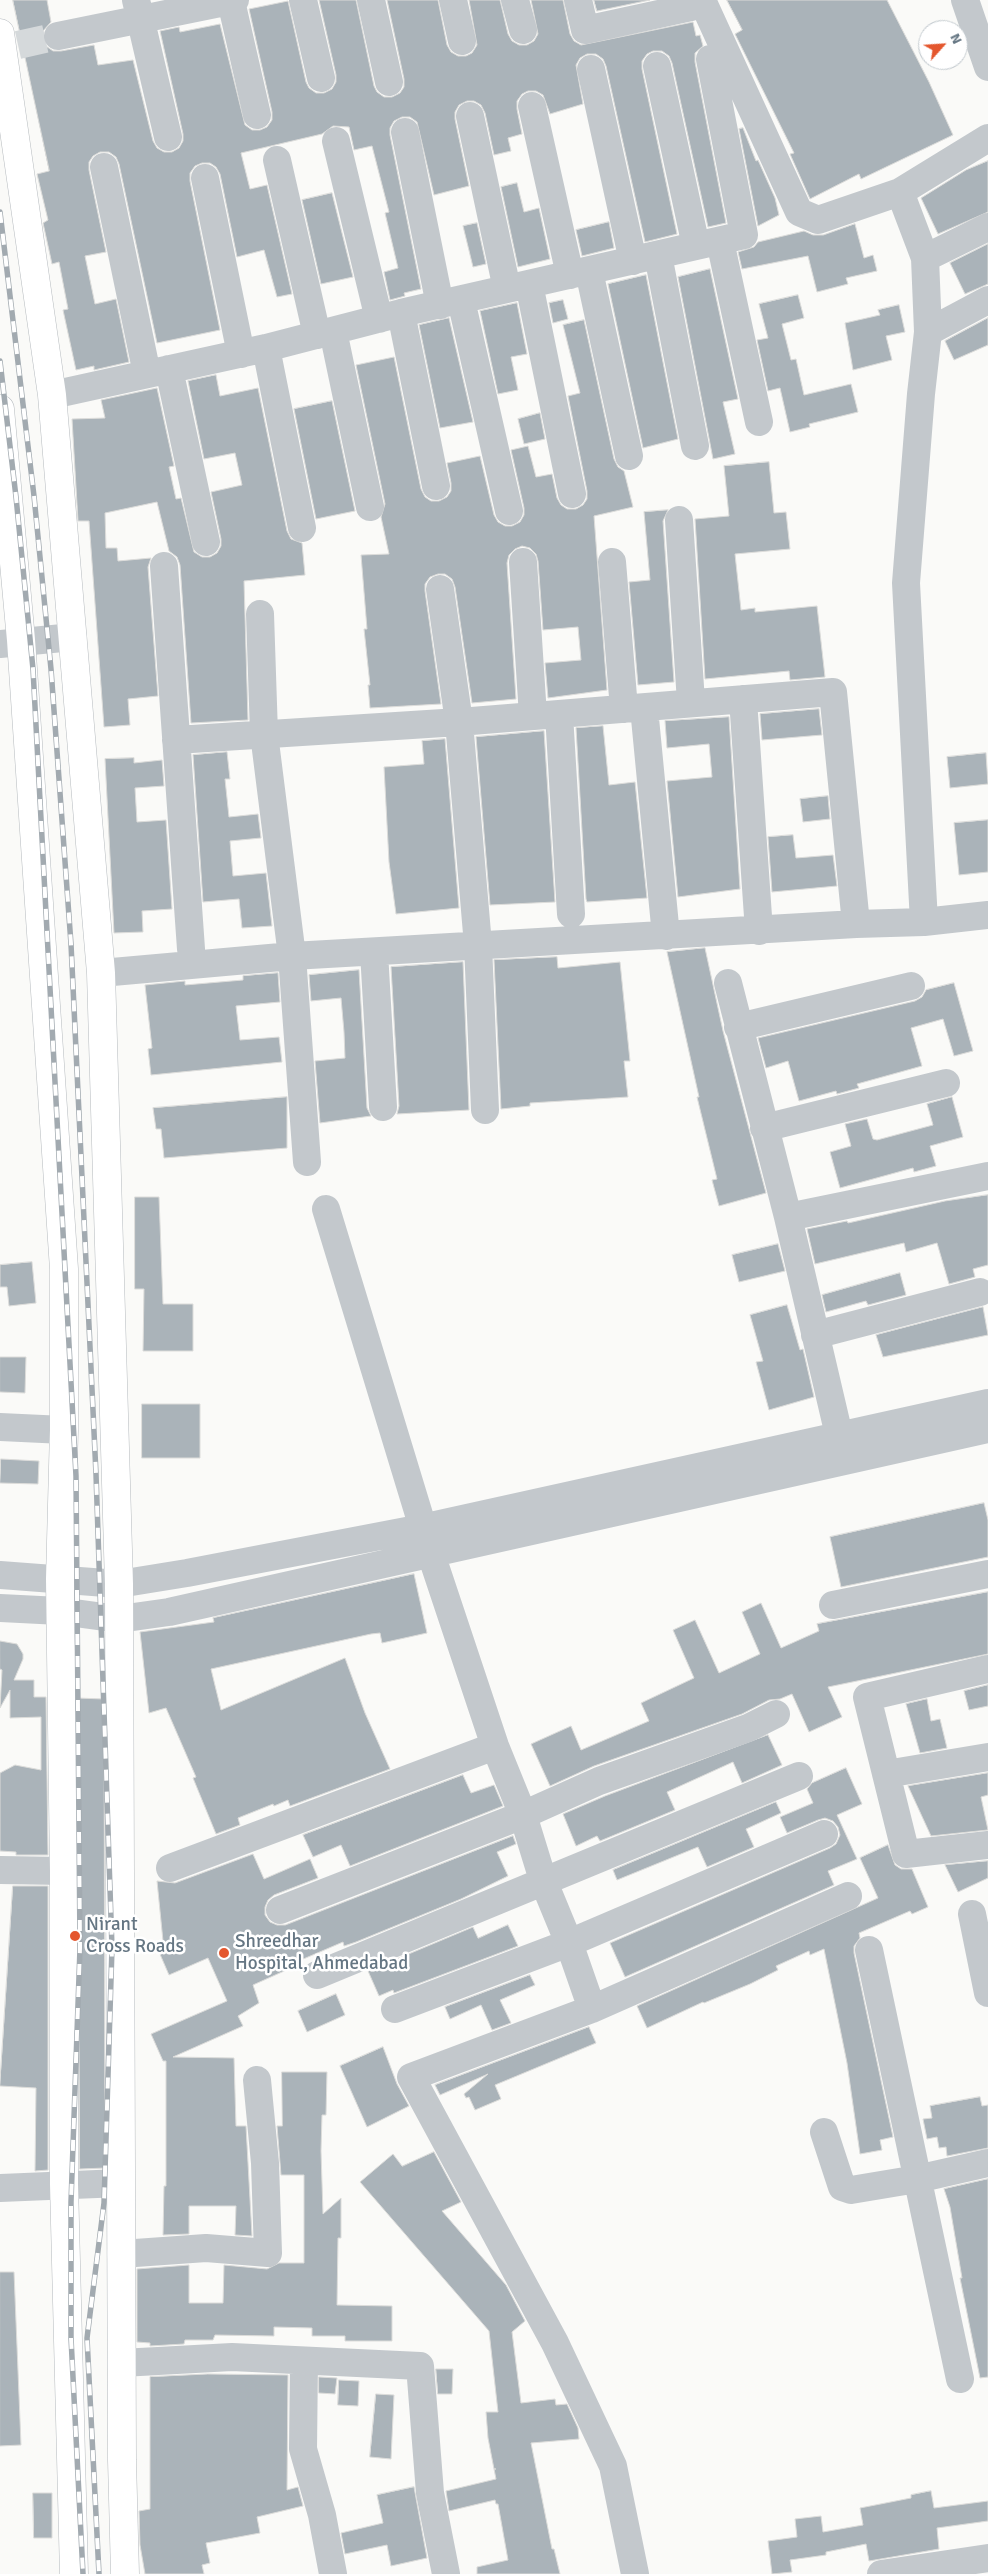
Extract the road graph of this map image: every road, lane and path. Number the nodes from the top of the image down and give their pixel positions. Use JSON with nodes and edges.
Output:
{"nodes":[{"id":1,"x":303,"y":0,"type":"edge"},
{"id":2,"x":372,"y":0,"type":"edge"},
{"id":3,"x":453,"y":0,"type":"edge"},
{"id":4,"x":515,"y":0,"type":"edge"},
{"id":5,"x":578,"y":0,"type":"edge"},
{"id":6,"x":965,"y":0,"type":"edge"},
{"id":7,"x":225,"y":1,"type":"edge"},
{"id":8,"x":697,"y":4,"type":"edge"},
{"id":9,"x":138,"y":10,"type":"edge"},
{"id":10,"x":523,"y":30,"type":"dead end"},
{"id":11,"x":58,"y":36,"type":"tunnel mouth"},
{"id":12,"x":462,"y":41,"type":"dead end"},
{"id":13,"x":7,"y":42,"type":"edge"},
{"id":14,"x":710,"y":59,"type":"dead end"},
{"id":15,"x":657,"y":66,"type":"dead end"},
{"id":16,"x":988,"y":67,"type":"edge"},
{"id":17,"x":590,"y":69,"type":"dead end"},
{"id":18,"x":321,"y":78,"type":"dead end"},
{"id":19,"x":389,"y":82,"type":"dead end"},
{"id":20,"x":532,"y":106,"type":"dead end"},
{"id":21,"x":6,"y":109,"type":"edge"},
{"id":22,"x":257,"y":115,"type":"dead end"},
{"id":23,"x":470,"y":116,"type":"dead end"},
{"id":24,"x":405,"y":132,"type":"dead end"},
{"id":25,"x":168,"y":137,"type":"dead end"},
{"id":26,"x":988,"y":138,"type":"edge"},
{"id":27,"x":336,"y":141,"type":"dead end"},
{"id":28,"x":277,"y":160,"type":"dead end"},
{"id":29,"x":104,"y":167,"type":"dead end"},
{"id":30,"x":205,"y":178,"type":"dead end"},
{"id":31,"x":900,"y":192,"type":"junction"},
{"id":32,"x":988,"y":227,"type":"edge"},
{"id":33,"x":708,"y":243,"type":"junction"},
{"id":34,"x":645,"y":258,"type":"junction"},
{"id":35,"x":925,"y":258,"type":"junction"},
{"id":36,"x":580,"y":273,"type":"junction"},
{"id":37,"x":518,"y":287,"type":"junction"},
{"id":38,"x":988,"y":300,"type":"edge"},
{"id":39,"x":451,"y":302,"type":"junction"},
{"id":40,"x":390,"y":316,"type":"junction"},
{"id":41,"x":928,"y":332,"type":"junction"},
{"id":42,"x":325,"y":333,"type":"junction"},
{"id":43,"x":254,"y":351,"type":"junction"},
{"id":44,"x":158,"y":372,"type":"junction"},
{"id":45,"x":52,"y":395,"type":"junction"},
{"id":46,"x":0,"y":409,"type":"edge"},
{"id":47,"x":760,"y":422,"type":"dead end"},
{"id":48,"x":695,"y":446,"type":"dead end"},
{"id":49,"x":628,"y":456,"type":"dead end"},
{"id":50,"x":436,"y":486,"type":"dead end"},
{"id":51,"x":572,"y":494,"type":"dead end"},
{"id":52,"x":370,"y":508,"type":"dead end"},
{"id":53,"x":508,"y":511,"type":"dead end"},
{"id":54,"x":679,"y":520,"type":"dead end"},
{"id":55,"x":302,"y":528,"type":"dead end"},
{"id":56,"x":206,"y":542,"type":"dead end"},
{"id":57,"x":523,"y":562,"type":"dead end"},
{"id":58,"x":612,"y":562,"type":"dead end"},
{"id":59,"x":164,"y":566,"type":"dead end"},
{"id":60,"x":440,"y":589,"type":"dead end"},
{"id":61,"x":260,"y":614,"type":"dead end"},
{"id":62,"x":73,"y":637,"type":"junction"},
{"id":63,"x":10,"y":642,"type":"edge"},
{"id":64,"x":743,"y":699,"type":"junction"},
{"id":65,"x":691,"y":702,"type":"junction"},
{"id":66,"x":634,"y":708,"type":"junction"},
{"id":67,"x":546,"y":715,"type":"junction"},
{"id":68,"x":460,"y":722,"type":"junction"},
{"id":69,"x":264,"y":734,"type":"junction"},
{"id":70,"x":176,"y":740,"type":"junction"},
{"id":71,"x":571,"y":914,"type":"dead end"},
{"id":72,"x":988,"y":915,"type":"edge"},
{"id":73,"x":924,"y":922,"type":"junction"},
{"id":74,"x":856,"y":924,"type":"junction"},
{"id":75,"x":759,"y":931,"type":"junction"},
{"id":76,"x":666,"y":936,"type":"junction"},
{"id":77,"x":478,"y":945,"type":"junction"},
{"id":78,"x":191,"y":949,"type":"dead end"},
{"id":79,"x":374,"y":952,"type":"junction"},
{"id":80,"x":292,"y":956,"type":"junction"},
{"id":81,"x":101,"y":973,"type":"junction"},
{"id":82,"x":728,"y":983,"type":"dead end"},
{"id":83,"x":911,"y":986,"type":"dead end"},
{"id":84,"x":738,"y":1027,"type":"junction"},
{"id":85,"x":946,"y":1083,"type":"dead end"},
{"id":86,"x":383,"y":1108,"type":"dead end"},
{"id":87,"x":485,"y":1110,"type":"dead end"},
{"id":88,"x":764,"y":1128,"type":"junction"},
{"id":89,"x":307,"y":1162,"type":"dead end"},
{"id":90,"x":988,"y":1176,"type":"edge"},
{"id":91,"x":326,"y":1209,"type":"dead end"},
{"id":92,"x":788,"y":1217,"type":"junction"},
{"id":93,"x":980,"y":1292,"type":"dead end"},
{"id":94,"x":815,"y":1334,"type":"junction"},
{"id":95,"x":988,"y":1403,"type":"edge"},
{"id":96,"x":0,"y":1427,"type":"edge"},
{"id":97,"x":988,"y":1429,"type":"edge"},
{"id":98,"x":64,"y":1430,"type":"junction"},
{"id":99,"x":839,"y":1435,"type":"junction"},
{"id":100,"x":426,"y":1541,"type":"junction"},
{"id":101,"x":988,"y":1574,"type":"edge"},
{"id":102,"x":0,"y":1575,"type":"edge"},
{"id":103,"x":60,"y":1578,"type":"junction"},
{"id":104,"x":119,"y":1584,"type":"junction"},
{"id":105,"x":833,"y":1605,"type":"dead end"},
{"id":106,"x":0,"y":1608,"type":"edge"},
{"id":107,"x":60,"y":1611,"type":"junction"},
{"id":108,"x":119,"y":1619,"type":"junction"},
{"id":109,"x":988,"y":1669,"type":"edge"},
{"id":110,"x":776,"y":1714,"type":"dead end"},
{"id":111,"x":495,"y":1746,"type":"junction"},
{"id":112,"x":988,"y":1757,"type":"edge"},
{"id":113,"x":886,"y":1774,"type":"junction"},
{"id":114,"x":799,"y":1776,"type":"dead end"},
{"id":115,"x":523,"y":1815,"type":"junction"},
{"id":116,"x":824,"y":1834,"type":"dead end"},
{"id":117,"x":988,"y":1845,"type":"edge"},
{"id":118,"x":170,"y":1868,"type":"dead end"},
{"id":119,"x":0,"y":1870,"type":"edge"},
{"id":120,"x":64,"y":1871,"type":"junction"},
{"id":121,"x":543,"y":1880,"type":"junction"},
{"id":122,"x":848,"y":1896,"type":"dead end"},
{"id":123,"x":280,"y":1910,"type":"dead end"},
{"id":124,"x":972,"y":1914,"type":"dead end"},
{"id":125,"x":569,"y":1943,"type":"junction"},
{"id":126,"x":869,"y":1950,"type":"dead end"},
{"id":127,"x":317,"y":1975,"type":"dead end"},
{"id":128,"x":988,"y":1993,"type":"edge"},
{"id":129,"x":395,"y":2009,"type":"dead end"},
{"id":130,"x":592,"y":2009,"type":"junction"},
{"id":131,"x":256,"y":2080,"type":"dead end"},
{"id":132,"x":824,"y":2132,"type":"dead end"},
{"id":133,"x":988,"y":2163,"type":"edge"},
{"id":134,"x":917,"y":2179,"type":"junction"},
{"id":135,"x":121,"y":2183,"type":"junction"},
{"id":136,"x":64,"y":2184,"type":"junction"},
{"id":137,"x":0,"y":2188,"type":"edge"},
{"id":138,"x":121,"y":2254,"type":"junction"},
{"id":139,"x":304,"y":2361,"type":"junction"},
{"id":140,"x":121,"y":2363,"type":"junction"},
{"id":141,"x":960,"y":2379,"type":"dead end"},
{"id":142,"x":988,"y":2558,"type":"edge"},
{"id":143,"x":74,"y":2574,"type":"edge"},
{"id":144,"x":125,"y":2574,"type":"edge"},
{"id":145,"x":333,"y":2574,"type":"edge"},
{"id":146,"x":446,"y":2574,"type":"edge"},
{"id":147,"x":635,"y":2574,"type":"edge"},
{"id":148,"x":881,"y":2574,"type":"edge"}],
"edges":[{"from":1,"to":18,"type":"street"},
{"from":2,"to":19,"type":"street"},
{"from":3,"to":12,"type":"street"},
{"from":4,"to":10,"type":"street"},
{"from":5,"to":8,"type":"street"},
{"from":6,"to":16,"type":"street"},
{"from":7,"to":9,"type":"street"},
{"from":7,"to":22,"type":"street"},
{"from":8,"to":31,"type":"street"},
{"from":9,"to":11,"type":"street"},
{"from":9,"to":25,"type":"street"},
{"from":13,"to":21,"type":"main road"},
{"from":14,"to":33,"type":"street"},
{"from":15,"to":33,"type":"street"},
{"from":17,"to":34,"type":"street"},
{"from":20,"to":36,"type":"street"},
{"from":21,"to":45,"type":"main road"},
{"from":23,"to":37,"type":"street"},
{"from":24,"to":39,"type":"street"},
{"from":26,"to":31,"type":"street"},
{"from":27,"to":40,"type":"street"},
{"from":28,"to":42,"type":"street"},
{"from":29,"to":44,"type":"street"},
{"from":30,"to":43,"type":"street"},
{"from":31,"to":35,"type":"street"},
{"from":32,"to":35,"type":"street"},
{"from":33,"to":34,"type":"street"},
{"from":33,"to":47,"type":"street"},
{"from":34,"to":36,"type":"street"},
{"from":34,"to":48,"type":"street"},
{"from":35,"to":41,"type":"street"},
{"from":36,"to":37,"type":"street"},
{"from":36,"to":49,"type":"street"},
{"from":37,"to":39,"type":"street"},
{"from":37,"to":51,"type":"street"},
{"from":38,"to":41,"type":"street"},
{"from":39,"to":40,"type":"street"},
{"from":39,"to":53,"type":"street"},
{"from":40,"to":42,"type":"street"},
{"from":40,"to":50,"type":"street"},
{"from":41,"to":73,"type":"street"},
{"from":42,"to":43,"type":"street"},
{"from":42,"to":52,"type":"street"},
{"from":43,"to":44,"type":"street"},
{"from":43,"to":55,"type":"street"},
{"from":44,"to":45,"type":"street"},
{"from":44,"to":56,"type":"street"},
{"from":45,"to":62,"type":"main road"},
{"from":46,"to":63,"type":"main road"},
{"from":54,"to":65,"type":"street"},
{"from":57,"to":67,"type":"street"},
{"from":58,"to":66,"type":"street"},
{"from":59,"to":70,"type":"street"},
{"from":60,"to":68,"type":"street"},
{"from":61,"to":69,"type":"street"},
{"from":62,"to":63,"type":"street"},
{"from":62,"to":81,"type":"main road"},
{"from":63,"to":98,"type":"main road"},
{"from":64,"to":65,"type":"street"},
{"from":64,"to":74,"type":"street"},
{"from":64,"to":75,"type":"street"},
{"from":65,"to":66,"type":"street"},
{"from":66,"to":67,"type":"street"},
{"from":66,"to":76,"type":"street"},
{"from":67,"to":68,"type":"street"},
{"from":67,"to":71,"type":"street"},
{"from":68,"to":69,"type":"street"},
{"from":68,"to":77,"type":"street"},
{"from":69,"to":70,"type":"street"},
{"from":69,"to":80,"type":"street"},
{"from":70,"to":78,"type":"street"},
{"from":72,"to":73,"type":"street"},
{"from":73,"to":74,"type":"street"},
{"from":74,"to":75,"type":"street"},
{"from":75,"to":76,"type":"street"},
{"from":76,"to":77,"type":"street"},
{"from":77,"to":79,"type":"street"},
{"from":77,"to":87,"type":"street"},
{"from":79,"to":80,"type":"street"},
{"from":79,"to":86,"type":"street"},
{"from":80,"to":81,"type":"street"},
{"from":80,"to":89,"type":"street"},
{"from":81,"to":104,"type":"main road"},
{"from":82,"to":84,"type":"street"},
{"from":83,"to":84,"type":"street"},
{"from":84,"to":88,"type":"street"},
{"from":85,"to":88,"type":"street"},
{"from":88,"to":92,"type":"street"},
{"from":90,"to":92,"type":"street"},
{"from":91,"to":100,"type":"street"},
{"from":92,"to":94,"type":"street"},
{"from":93,"to":94,"type":"street"},
{"from":94,"to":99,"type":"street"},
{"from":95,"to":99,"type":"street"},
{"from":96,"to":98,"type":"street"},
{"from":97,"to":100,"type":"street"},
{"from":98,"to":103,"type":"main road"},
{"from":99,"to":100,"type":"street"},
{"from":100,"to":104,"type":"street"},
{"from":100,"to":108,"type":"street"},
{"from":100,"to":111,"type":"street"},
{"from":101,"to":105,"type":"street"},
{"from":102,"to":103,"type":"street"},
{"from":103,"to":104,"type":"street"},
{"from":103,"to":107,"type":"main road"},
{"from":104,"to":108,"type":"main road"},
{"from":106,"to":107,"type":"street"},
{"from":107,"to":108,"type":"street"},
{"from":107,"to":120,"type":"main road"},
{"from":108,"to":135,"type":"main road"},
{"from":109,"to":113,"type":"street"},
{"from":110,"to":115,"type":"street"},
{"from":111,"to":115,"type":"street"},
{"from":111,"to":118,"type":"street"},
{"from":112,"to":113,"type":"street"},
{"from":113,"to":117,"type":"street"},
{"from":114,"to":121,"type":"street"},
{"from":115,"to":121,"type":"street"},
{"from":115,"to":123,"type":"street"},
{"from":116,"to":125,"type":"street"},
{"from":119,"to":120,"type":"street"},
{"from":120,"to":136,"type":"main road"},
{"from":121,"to":125,"type":"street"},
{"from":121,"to":127,"type":"street"},
{"from":122,"to":130,"type":"street"},
{"from":124,"to":128,"type":"street"},
{"from":125,"to":129,"type":"street"},
{"from":125,"to":130,"type":"street"},
{"from":126,"to":134,"type":"street"},
{"from":130,"to":147,"type":"street"},
{"from":131,"to":138,"type":"street"},
{"from":132,"to":134,"type":"street"},
{"from":133,"to":134,"type":"street"},
{"from":134,"to":141,"type":"street"},
{"from":135,"to":136,"type":"street"},
{"from":135,"to":138,"type":"main road"},
{"from":136,"to":137,"type":"street"},
{"from":136,"to":143,"type":"main road"},
{"from":138,"to":140,"type":"main road"},
{"from":139,"to":140,"type":"street"},
{"from":139,"to":145,"type":"street"},
{"from":139,"to":146,"type":"street"},
{"from":140,"to":144,"type":"main road"},
{"from":142,"to":148,"type":"street"}]}
